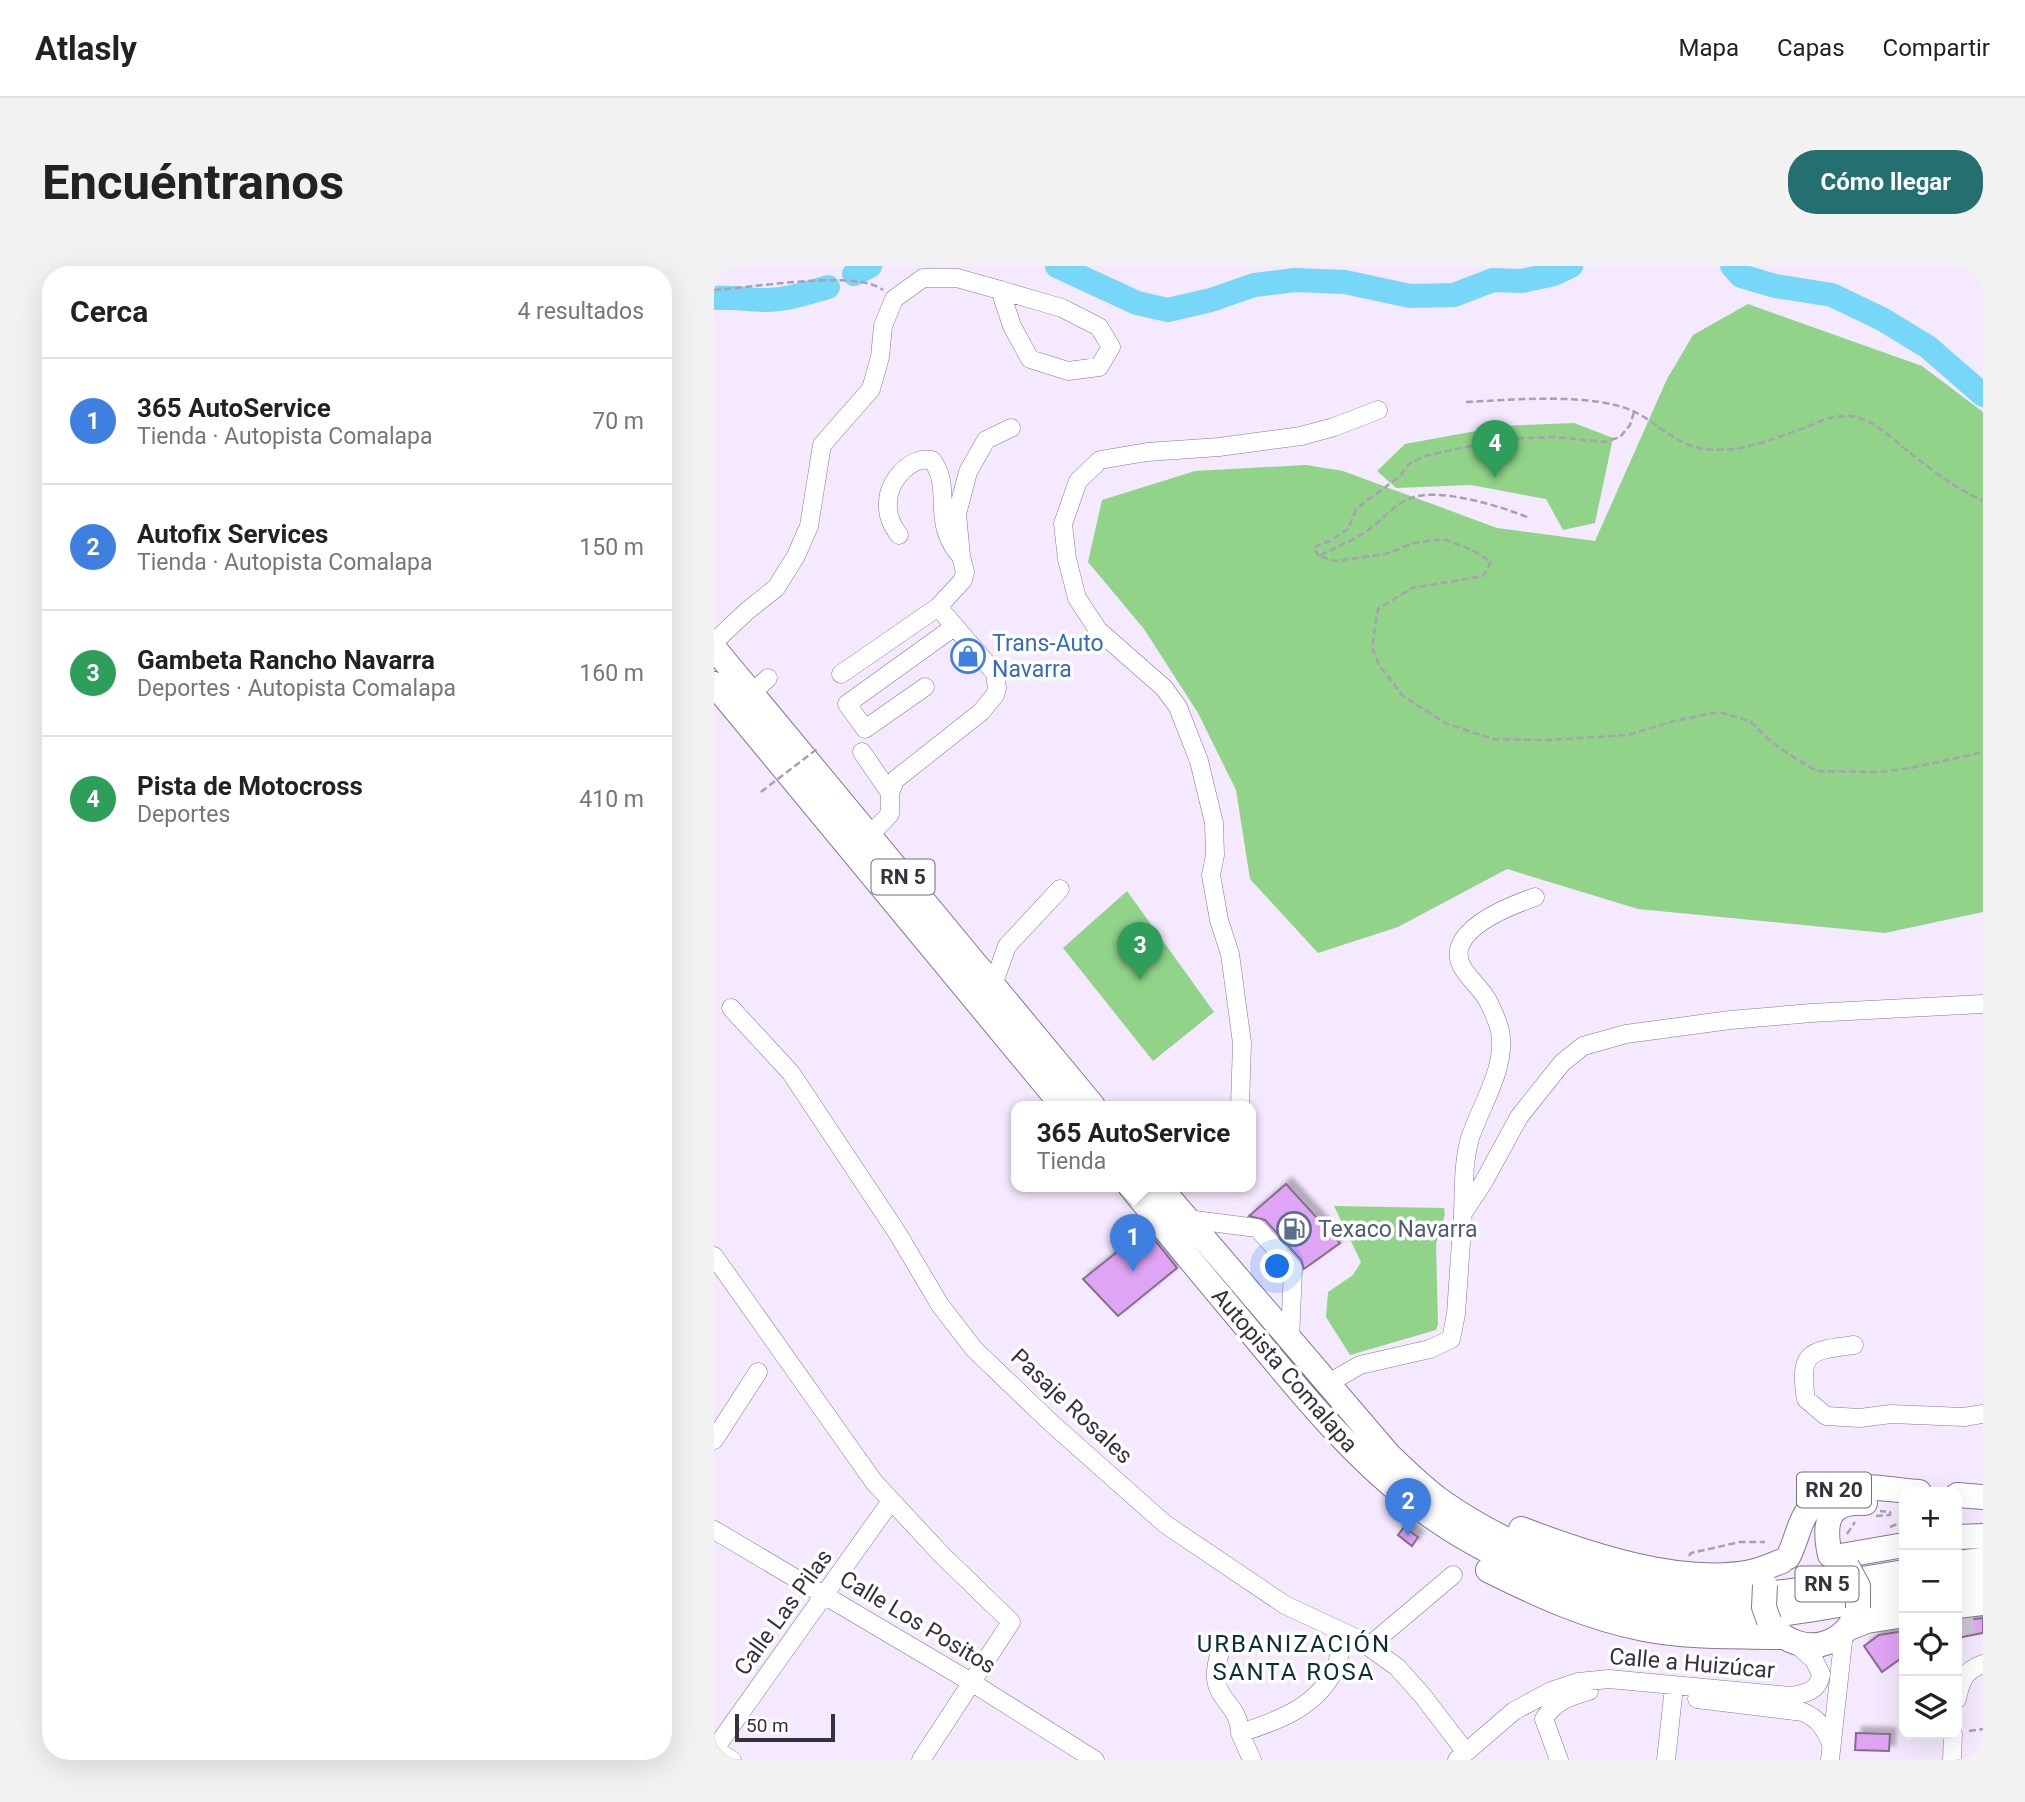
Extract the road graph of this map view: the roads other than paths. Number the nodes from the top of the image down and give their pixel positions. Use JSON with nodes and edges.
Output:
{"nodes":[{"id":1,"x":1000,"y":290,"type":"junction"},
{"id":2,"x":1378,"y":410,"type":"dead end"},
{"id":3,"x":1011,"y":428,"type":"dead end"},
{"id":4,"x":899,"y":535,"type":"dead end"},
{"id":5,"x":961,"y":556,"type":"junction"},
{"id":6,"x":938,"y":607,"type":"junction"},
{"id":7,"x":954,"y":627,"type":"junction"},
{"id":8,"x":714,"y":642,"type":"edge"},
{"id":9,"x":714,"y":648,"type":"edge"},
{"id":10,"x":841,"y":674,"type":"dead end"},
{"id":11,"x":714,"y":684,"type":"edge"},
{"id":12,"x":925,"y":687,"type":"dead end"},
{"id":13,"x":862,"y":752,"type":"dead end"},
{"id":14,"x":890,"y":793,"type":"junction"},
{"id":15,"x":869,"y":836,"type":"junction"},
{"id":16,"x":1060,"y":889,"type":"dead end"},
{"id":17,"x":1535,"y":897,"type":"dead end"},
{"id":18,"x":993,"y":985,"type":"junction"},
{"id":19,"x":1983,"y":1004,"type":"edge"},
{"id":20,"x":731,"y":1008,"type":"dead end"},
{"id":21,"x":1059,"y":1101,"type":"edge"},
{"id":22,"x":1089,"y":1101,"type":"edge"},
{"id":23,"x":1240,"y":1101,"type":"edge"},
{"id":24,"x":1464,"y":1170,"type":"junction"},
{"id":25,"x":1486,"y":1177,"type":"junction"},
{"id":26,"x":1134,"y":1192,"type":"edge"},
{"id":27,"x":1167,"y":1192,"type":"edge"},
{"id":28,"x":1463,"y":1213,"type":"junction"},
{"id":29,"x":1187,"y":1219,"type":"junction"},
{"id":30,"x":714,"y":1256,"type":"edge"},
{"id":31,"x":1290,"y":1340,"type":"junction"},
{"id":32,"x":1854,"y":1345,"type":"dead end"},
{"id":33,"x":758,"y":1372,"type":"dead end"},
{"id":34,"x":1327,"y":1384,"type":"junction"},
{"id":35,"x":1317,"y":1413,"type":"junction"},
{"id":36,"x":1983,"y":1414,"type":"edge"},
{"id":37,"x":714,"y":1440,"type":"edge"},
{"id":38,"x":1899,"y":1490,"type":"edge"},
{"id":39,"x":1962,"y":1495,"type":"edge"},
{"id":40,"x":1983,"y":1497,"type":"edge"},
{"id":41,"x":891,"y":1501,"type":"junction"},
{"id":42,"x":1899,"y":1505,"type":"edge"},
{"id":43,"x":1962,"y":1508,"type":"edge"},
{"id":44,"x":1983,"y":1510,"type":"edge"},
{"id":45,"x":714,"y":1530,"type":"edge"},
{"id":46,"x":1983,"y":1535,"type":"edge"},
{"id":47,"x":1962,"y":1537,"type":"edge"},
{"id":48,"x":1899,"y":1546,"type":"edge"},
{"id":49,"x":1785,"y":1559,"type":"junction"},
{"id":50,"x":1837,"y":1559,"type":"junction"},
{"id":51,"x":1983,"y":1560,"type":"edge"},
{"id":52,"x":1962,"y":1562,"type":"edge"},
{"id":53,"x":1899,"y":1573,"type":"edge"},
{"id":54,"x":1452,"y":1575,"type":"dead end"},
{"id":55,"x":1983,"y":1581,"type":"edge"},
{"id":56,"x":1962,"y":1584,"type":"edge"},
{"id":57,"x":1899,"y":1594,"type":"edge"},
{"id":58,"x":826,"y":1595,"type":"junction"},
{"id":59,"x":1983,"y":1603,"type":"edge"},
{"id":60,"x":1962,"y":1605,"type":"edge"},
{"id":61,"x":1899,"y":1616,"type":"edge"},
{"id":62,"x":1851,"y":1623,"type":"junction"},
{"id":63,"x":1345,"y":1633,"type":"junction"},
{"id":64,"x":1783,"y":1634,"type":"junction"},
{"id":65,"x":1369,"y":1646,"type":"junction"},
{"id":66,"x":1220,"y":1653,"type":"dead end"},
{"id":67,"x":1983,"y":1664,"type":"edge"},
{"id":68,"x":1962,"y":1678,"type":"edge"},
{"id":69,"x":971,"y":1682,"type":"junction"},
{"id":70,"x":1565,"y":1686,"type":"junction"},
{"id":71,"x":1673,"y":1696,"type":"junction"},
{"id":72,"x":1514,"y":1711,"type":"junction"},
{"id":73,"x":1547,"y":1715,"type":"junction"},
{"id":74,"x":1240,"y":1733,"type":"junction"},
{"id":75,"x":1960,"y":1739,"type":"edge"},
{"id":76,"x":714,"y":1750,"type":"edge"},
{"id":77,"x":1830,"y":1751,"type":"edge"},
{"id":78,"x":1461,"y":1756,"type":"edge"},
{"id":79,"x":732,"y":1760,"type":"edge"},
{"id":80,"x":921,"y":1760,"type":"edge"},
{"id":81,"x":1095,"y":1760,"type":"edge"},
{"id":82,"x":1252,"y":1760,"type":"edge"},
{"id":83,"x":1559,"y":1760,"type":"edge"},
{"id":84,"x":1666,"y":1760,"type":"edge"},
{"id":85,"x":1952,"y":1760,"type":"edge"}],
"edges":[{"from":1,"to":1,"type":"street"},
{"from":1,"to":8,"type":"street"},
{"from":2,"to":23,"type":"street"},
{"from":3,"to":5,"type":"street"},
{"from":4,"to":5,"type":"street"},
{"from":5,"to":6,"type":"street"},
{"from":6,"to":7,"type":"street"},
{"from":6,"to":10,"type":"street"},
{"from":7,"to":12,"type":"street"},
{"from":7,"to":14,"type":"street"},
{"from":9,"to":15,"type":"highway","number":"RN 5"},
{"from":11,"to":21,"type":"highway","number":"RN 5"},
{"from":13,"to":14,"type":"street"},
{"from":14,"to":15,"type":"street"},
{"from":15,"to":18,"type":"highway","number":"RN 5"},
{"from":16,"to":18,"type":"street"},
{"from":17,"to":24,"type":"street"},
{"from":18,"to":22,"type":"highway","number":"RN 5"},
{"from":19,"to":25,"type":"street"},
{"from":20,"to":63,"type":"street","name":"Pasaje Rosales"},
{"from":24,"to":25,"type":"street"},
{"from":24,"to":28,"type":"street"},
{"from":25,"to":28,"type":"street"},
{"from":26,"to":35,"type":"highway","name":"Autopista Comalapa","number":"RN 5"},
{"from":27,"to":29,"type":"highway","name":"Autopista Comalapa","number":"RN 5"},
{"from":28,"to":34,"type":"street"},
{"from":29,"to":31,"type":"highway","name":"Autopista Comalapa","number":"RN 5"},
{"from":29,"to":31,"type":"street"},
{"from":30,"to":41,"type":"street"},
{"from":31,"to":34,"type":"highway","name":"Autopista Comalapa","number":"RN 5"},
{"from":32,"to":36,"type":"street"},
{"from":33,"to":37,"type":"street"},
{"from":34,"to":49,"type":"highway"},
{"from":34,"to":53,"type":"highway","name":"Autopista Comalapa","number":"RN 5"},
{"from":35,"to":57,"type":"highway","name":"Autopista Comalapa","number":"RN 5"},
{"from":35,"to":64,"type":"highway"},
{"from":38,"to":49,"type":"highway","number":"RN 20"},
{"from":39,"to":40,"type":"highway"},
{"from":41,"to":58,"type":"street","name":"Calle Las Pilas"},
{"from":41,"to":69,"type":"street"},
{"from":42,"to":50,"type":"highway","number":"RN 20"},
{"from":43,"to":44,"type":"highway"},
{"from":45,"to":58,"type":"street","name":"Calle Los Positos"},
{"from":46,"to":47,"type":"highway"},
{"from":48,"to":50,"type":"highway"},
{"from":49,"to":50,"type":"highway"},
{"from":49,"to":64,"type":"highway","number":"RN 20","bridge":true},
{"from":50,"to":62,"type":"highway","number":"RN 20","bridge":true},
{"from":51,"to":52,"type":"highway"},
{"from":54,"to":65,"type":"street"},
{"from":55,"to":56,"type":"highway"},
{"from":58,"to":69,"type":"street","name":"Calle Los Positos"},
{"from":58,"to":76,"type":"street","name":"Calle Las Pilas"},
{"from":59,"to":60,"type":"highway"},
{"from":61,"to":62,"type":"highway"},
{"from":62,"to":64,"type":"highway"},
{"from":62,"to":77,"type":"street"},
{"from":63,"to":65,"type":"street","name":"Pasaje Rosales"},
{"from":63,"to":74,"type":"street"},
{"from":64,"to":70,"type":"street","name":"Calle a Huizúcar"},
{"from":65,"to":78,"type":"street","name":"Pasaje Rosales"},
{"from":66,"to":74,"type":"street"},
{"from":67,"to":68,"type":"street"},
{"from":69,"to":80,"type":"street"},
{"from":69,"to":81,"type":"street","name":"Calle Los Positos"},
{"from":70,"to":72,"type":"street","name":"Calle a Huizúcar"},
{"from":70,"to":73,"type":"street"},
{"from":71,"to":73,"type":"street","name":"Calle a Huizúcar"},
{"from":71,"to":77,"type":"street","name":"Calle a Huizúcar"},
{"from":71,"to":84,"type":"street"},
{"from":72,"to":73,"type":"street"},
{"from":72,"to":78,"type":"street","name":"Calle a Huizúcar"},
{"from":73,"to":83,"type":"street"},
{"from":74,"to":82,"type":"street"},
{"from":75,"to":85,"type":"street"},
{"from":76,"to":79,"type":"street"}]}
